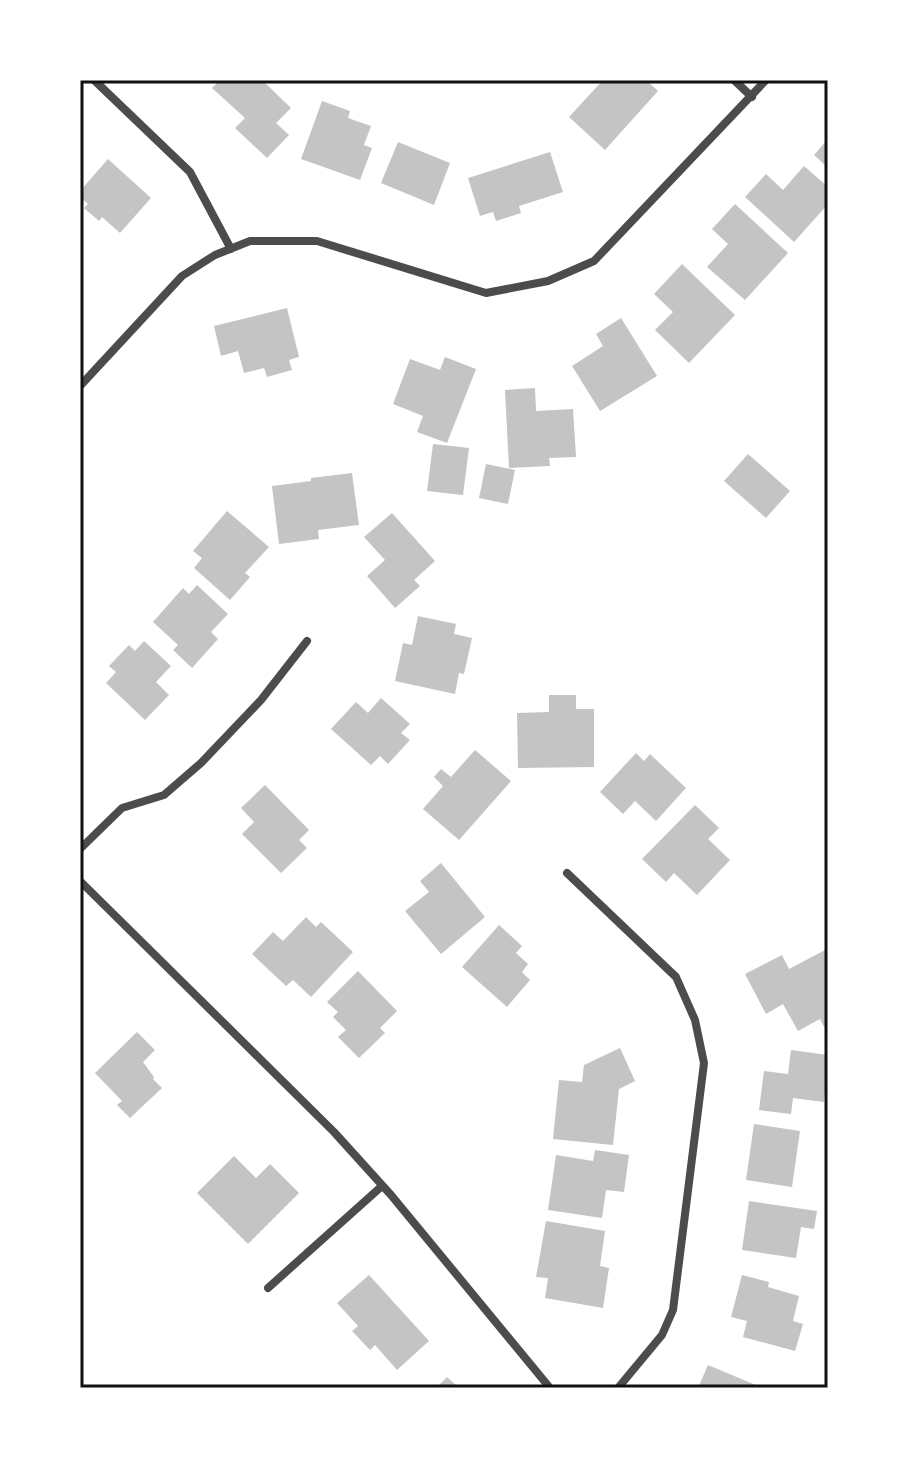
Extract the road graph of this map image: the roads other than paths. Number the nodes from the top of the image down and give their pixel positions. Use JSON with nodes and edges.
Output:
{"nodes":[{"id":1,"x":94,"y":80,"type":"edge"},
{"id":2,"x":734,"y":80,"type":"edge"},
{"id":3,"x":766,"y":80,"type":"edge"},
{"id":4,"x":752,"y":97,"type":"junction"},
{"id":5,"x":231,"y":249,"type":"junction"},
{"id":6,"x":80,"y":386,"type":"edge"},
{"id":7,"x":307,"y":641,"type":"dead end"},
{"id":8,"x":80,"y":849,"type":"edge"},
{"id":9,"x":567,"y":873,"type":"dead end"},
{"id":10,"x":80,"y":881,"type":"edge"},
{"id":11,"x":382,"y":1186,"type":"junction"},
{"id":12,"x":268,"y":1288,"type":"dead end"},
{"id":13,"x":550,"y":1388,"type":"edge"},
{"id":14,"x":618,"y":1388,"type":"edge"}],
"edges":[{"from":1,"to":5,"type":"street"},
{"from":2,"to":4,"type":"street"},
{"from":3,"to":4,"type":"street"},
{"from":4,"to":5,"type":"street"},
{"from":5,"to":6,"type":"street"},
{"from":7,"to":8,"type":"street"},
{"from":9,"to":14,"type":"street"},
{"from":10,"to":11,"type":"street"},
{"from":11,"to":12,"type":"street"},
{"from":11,"to":13,"type":"street"}]}
